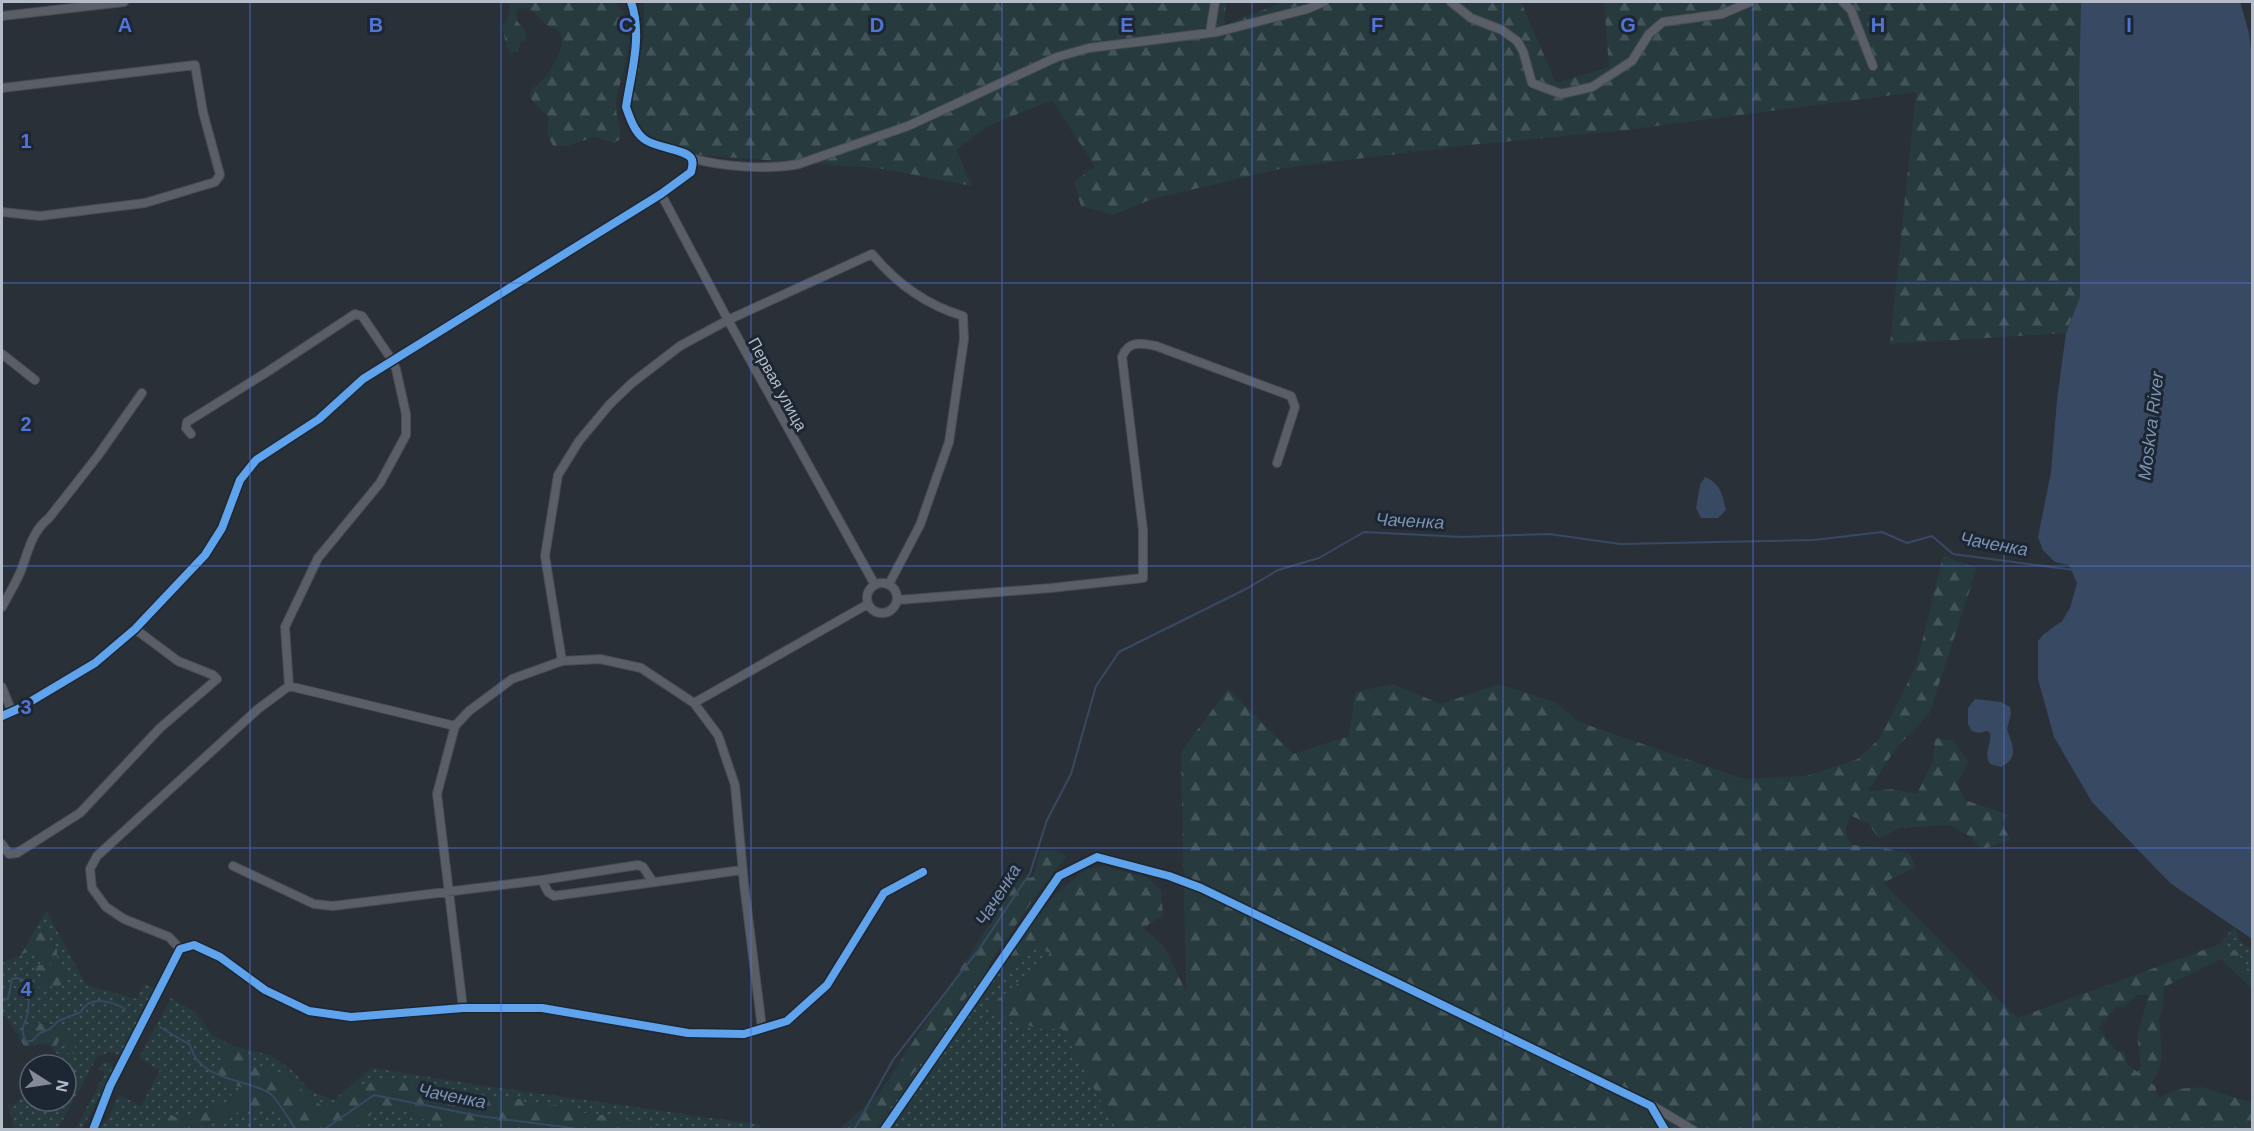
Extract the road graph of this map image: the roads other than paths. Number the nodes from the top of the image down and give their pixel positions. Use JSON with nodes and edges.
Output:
{"nodes":[{"id":1,"x":124,"y":2,"type":"edge"},
{"id":2,"x":631,"y":2,"type":"edge"},
{"id":3,"x":1215,"y":2,"type":"edge"},
{"id":4,"x":1324,"y":2,"type":"edge"},
{"id":5,"x":1451,"y":2,"type":"edge"},
{"id":6,"x":1750,"y":2,"type":"edge"},
{"id":7,"x":1843,"y":2,"type":"edge"},
{"id":8,"x":2,"y":16,"type":"edge"},
{"id":9,"x":1210,"y":33,"type":"junction"},
{"id":10,"x":1873,"y":66,"type":"dead end"},
{"id":11,"x":2,"y":88,"type":"edge"},
{"id":12,"x":691,"y":158,"type":"junction"},
{"id":13,"x":661,"y":194,"type":"junction"},
{"id":14,"x":2,"y":212,"type":"edge"},
{"id":15,"x":728,"y":320,"type":"junction"},
{"id":16,"x":4,"y":356,"type":"edge"},
{"id":17,"x":392,"y":360,"type":"junction"},
{"id":18,"x":2,"y":366,"type":"edge"},
{"id":19,"x":35,"y":380,"type":"dead end"},
{"id":20,"x":142,"y":393,"type":"dead end"},
{"id":21,"x":191,"y":434,"type":"dead end"},
{"id":22,"x":1277,"y":463,"type":"dead end"},
{"id":23,"x":889,"y":584,"type":"junction"},
{"id":24,"x":875,"y":585,"type":"junction"},
{"id":25,"x":898,"y":600,"type":"junction"},
{"id":26,"x":868,"y":604,"type":"junction"},
{"id":27,"x":2,"y":607,"type":"edge"},
{"id":28,"x":135,"y":629,"type":"junction"},
{"id":29,"x":562,"y":661,"type":"junction"},
{"id":30,"x":290,"y":686,"type":"junction"},
{"id":31,"x":2,"y":687,"type":"edge"},
{"id":32,"x":694,"y":703,"type":"junction"},
{"id":33,"x":12,"y":712,"type":"junction"},
{"id":34,"x":2,"y":716,"type":"edge"},
{"id":35,"x":455,"y":726,"type":"junction"},
{"id":36,"x":2,"y":844,"type":"edge"},
{"id":37,"x":233,"y":866,"type":"dead end"},
{"id":38,"x":742,"y":870,"type":"junction"},
{"id":39,"x":923,"y":872,"type":"dead end"},
{"id":40,"x":542,"y":880,"type":"junction"},
{"id":41,"x":653,"y":882,"type":"junction"},
{"id":42,"x":448,"y":892,"type":"junction"},
{"id":43,"x":180,"y":949,"type":"junction"},
{"id":44,"x":463,"y":1008,"type":"junction"},
{"id":45,"x":762,"y":1028,"type":"junction"},
{"id":46,"x":1651,"y":1106,"type":"junction"},
{"id":47,"x":93,"y":1129,"type":"edge"},
{"id":48,"x":884,"y":1130,"type":"edge"},
{"id":49,"x":1665,"y":1130,"type":"edge"},
{"id":50,"x":1693,"y":1130,"type":"edge"}],
"edges":[{"from":1,"to":8,"type":"street"},
{"from":2,"to":12,"type":"street"},
{"from":3,"to":9,"type":"street"},
{"from":4,"to":9,"type":"street"},
{"from":5,"to":6,"type":"street"},
{"from":7,"to":10,"type":"street"},
{"from":9,"to":12,"type":"street"},
{"from":11,"to":14,"type":"street"},
{"from":12,"to":13,"type":"street"},
{"from":13,"to":15,"type":"street","name":"Первая улица"},
{"from":13,"to":17,"type":"street"},
{"from":15,"to":23,"type":"street"},
{"from":15,"to":24,"type":"street","name":"Первая улица"},
{"from":15,"to":29,"type":"street"},
{"from":16,"to":18,"type":"street"},
{"from":16,"to":19,"type":"street"},
{"from":17,"to":21,"type":"street"},
{"from":17,"to":28,"type":"street"},
{"from":17,"to":30,"type":"street"},
{"from":20,"to":27,"type":"street"},
{"from":22,"to":25,"type":"street"},
{"from":23,"to":24,"type":"street"},
{"from":23,"to":25,"type":"street"},
{"from":24,"to":26,"type":"street"},
{"from":25,"to":26,"type":"street"},
{"from":26,"to":32,"type":"street"},
{"from":28,"to":33,"type":"street"},
{"from":28,"to":36,"type":"street"},
{"from":29,"to":32,"type":"street"},
{"from":29,"to":35,"type":"street"},
{"from":30,"to":35,"type":"street"},
{"from":30,"to":43,"type":"street"},
{"from":31,"to":33,"type":"street"},
{"from":32,"to":38,"type":"street"},
{"from":33,"to":34,"type":"street"},
{"from":35,"to":42,"type":"street"},
{"from":37,"to":42,"type":"street"},
{"from":38,"to":41,"type":"street"},
{"from":38,"to":45,"type":"street"},
{"from":39,"to":45,"type":"street"},
{"from":40,"to":41,"type":"street"},
{"from":40,"to":41,"type":"street"},
{"from":40,"to":42,"type":"street"},
{"from":42,"to":44,"type":"street"},
{"from":43,"to":44,"type":"street"},
{"from":43,"to":47,"type":"street"},
{"from":44,"to":45,"type":"street"},
{"from":46,"to":48,"type":"street"},
{"from":46,"to":49,"type":"street"},
{"from":46,"to":50,"type":"street"}]}
